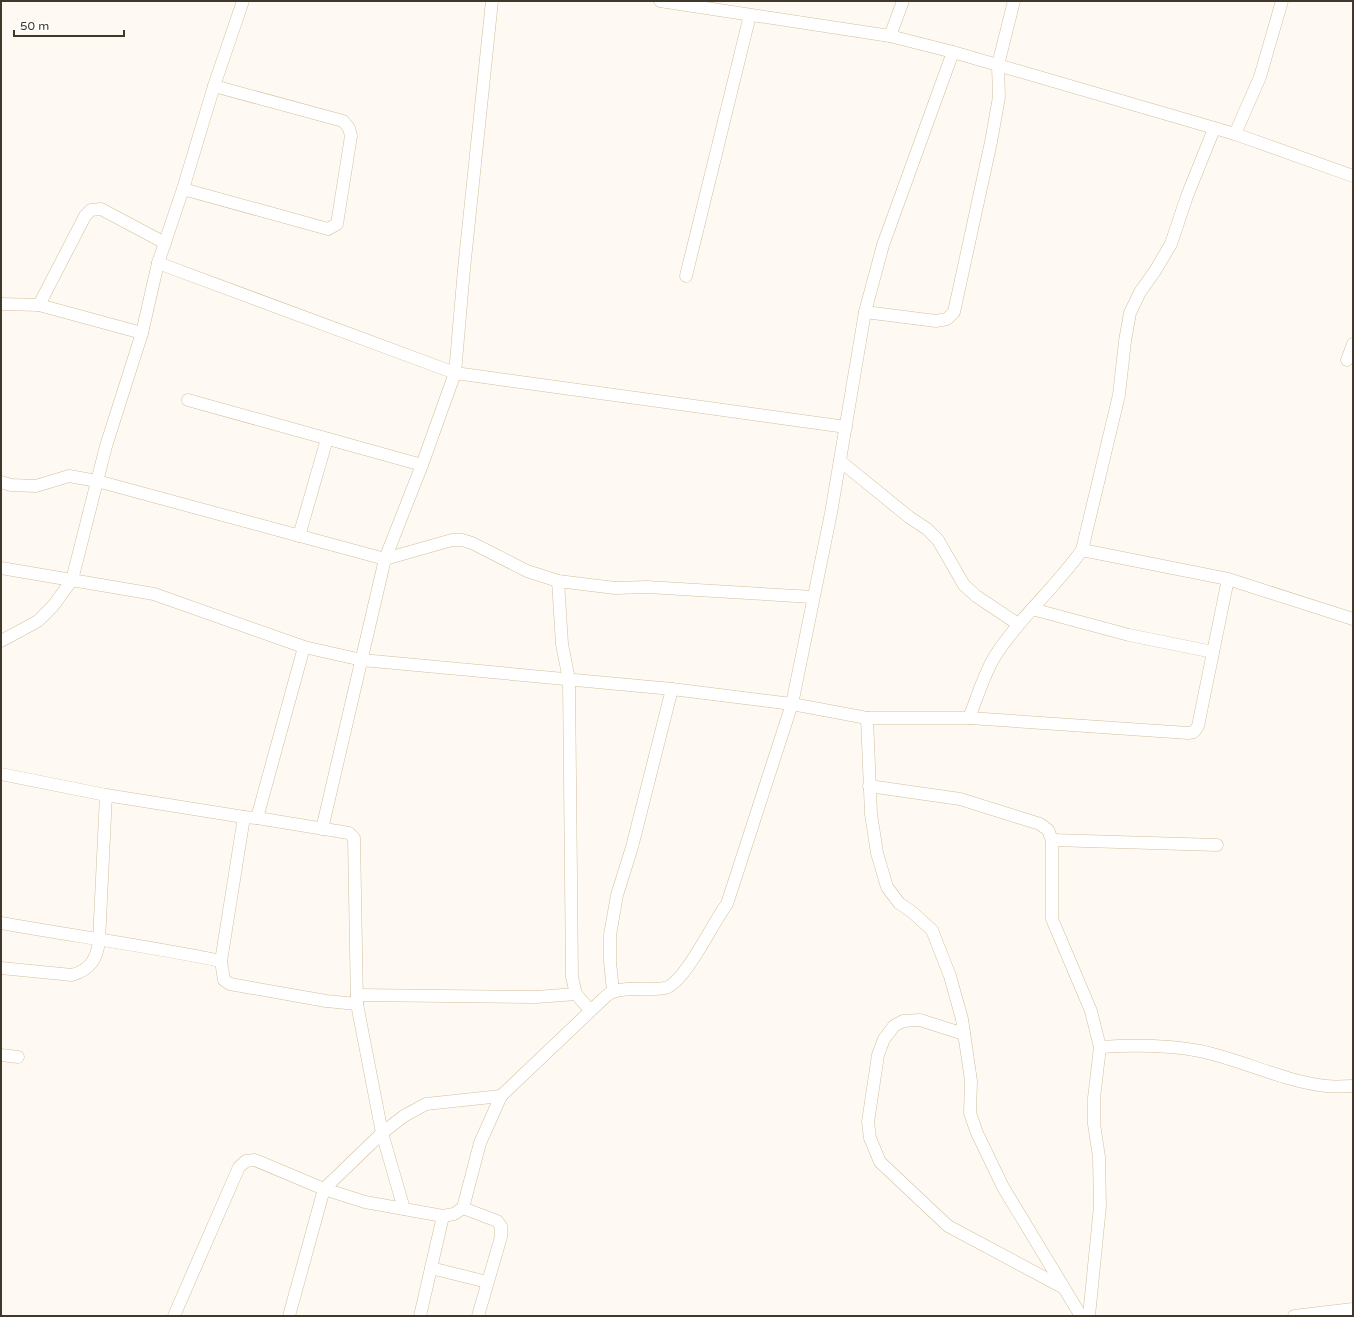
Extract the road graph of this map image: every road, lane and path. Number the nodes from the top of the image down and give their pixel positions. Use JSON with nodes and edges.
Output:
{"nodes":[{"id":1,"x":243,"y":1,"type":"edge"},
{"id":2,"x":492,"y":1,"type":"edge"},
{"id":3,"x":660,"y":1,"type":"edge"},
{"id":4,"x":904,"y":1,"type":"edge"},
{"id":5,"x":1014,"y":1,"type":"edge"},
{"id":6,"x":1282,"y":1,"type":"edge"},
{"id":7,"x":750,"y":15,"type":"junction"},
{"id":8,"x":890,"y":36,"type":"junction"},
{"id":9,"x":954,"y":52,"type":"junction"},
{"id":10,"x":998,"y":65,"type":"junction"},
{"id":11,"x":214,"y":86,"type":"junction"},
{"id":12,"x":1214,"y":128,"type":"junction"},
{"id":13,"x":1234,"y":134,"type":"junction"},
{"id":14,"x":1353,"y":176,"type":"edge"},
{"id":15,"x":183,"y":189,"type":"junction"},
{"id":16,"x":164,"y":243,"type":"junction"},
{"id":17,"x":158,"y":263,"type":"junction"},
{"id":18,"x":686,"y":276,"type":"dead end"},
{"id":19,"x":1,"y":304,"type":"edge"},
{"id":20,"x":39,"y":305,"type":"junction"},
{"id":21,"x":864,"y":312,"type":"junction"},
{"id":22,"x":142,"y":333,"type":"junction"},
{"id":23,"x":1353,"y":344,"type":"edge"},
{"id":24,"x":1347,"y":360,"type":"dead end"},
{"id":25,"x":455,"y":373,"type":"junction"},
{"id":26,"x":188,"y":400,"type":"dead end"},
{"id":27,"x":846,"y":427,"type":"junction"},
{"id":28,"x":327,"y":439,"type":"junction"},
{"id":29,"x":840,"y":461,"type":"junction"},
{"id":30,"x":422,"y":465,"type":"junction"},
{"id":31,"x":97,"y":481,"type":"junction"},
{"id":32,"x":1,"y":482,"type":"edge"},
{"id":33,"x":299,"y":536,"type":"junction"},
{"id":34,"x":1082,"y":550,"type":"junction"},
{"id":35,"x":385,"y":559,"type":"junction"},
{"id":36,"x":1,"y":568,"type":"edge"},
{"id":37,"x":1228,"y":579,"type":"junction"},
{"id":38,"x":72,"y":580,"type":"junction"},
{"id":39,"x":558,"y":581,"type":"junction"},
{"id":40,"x":814,"y":597,"type":"junction"},
{"id":41,"x":1032,"y":608,"type":"junction"},
{"id":42,"x":1353,"y":619,"type":"edge"},
{"id":43,"x":1018,"y":624,"type":"junction"},
{"id":44,"x":1,"y":641,"type":"edge"},
{"id":45,"x":304,"y":647,"type":"junction"},
{"id":46,"x":1213,"y":652,"type":"junction"},
{"id":47,"x":362,"y":660,"type":"junction"},
{"id":48,"x":569,"y":680,"type":"junction"},
{"id":49,"x":672,"y":689,"type":"junction"},
{"id":50,"x":792,"y":704,"type":"junction"},
{"id":51,"x":867,"y":718,"type":"junction"},
{"id":52,"x":969,"y":718,"type":"junction"},
{"id":53,"x":1,"y":774,"type":"edge"},
{"id":54,"x":869,"y":786,"type":"junction"},
{"id":55,"x":106,"y":795,"type":"junction"},
{"id":56,"x":244,"y":817,"type":"junction"},
{"id":57,"x":257,"y":818,"type":"junction"},
{"id":58,"x":322,"y":829,"type":"junction"},
{"id":59,"x":1052,"y":840,"type":"junction"},
{"id":60,"x":1217,"y":845,"type":"dead end"},
{"id":61,"x":1,"y":923,"type":"edge"},
{"id":62,"x":99,"y":941,"type":"junction"},
{"id":63,"x":221,"y":961,"type":"junction"},
{"id":64,"x":1,"y":968,"type":"edge"},
{"id":65,"x":613,"y":991,"type":"junction"},
{"id":66,"x":576,"y":994,"type":"junction"},
{"id":67,"x":357,"y":999,"type":"junction"},
{"id":68,"x":590,"y":1010,"type":"junction"},
{"id":69,"x":964,"y":1034,"type":"junction"},
{"id":70,"x":1100,"y":1048,"type":"junction"},
{"id":71,"x":1,"y":1055,"type":"edge"},
{"id":72,"x":18,"y":1057,"type":"dead end"},
{"id":73,"x":1353,"y":1086,"type":"edge"},
{"id":74,"x":501,"y":1096,"type":"junction"},
{"id":75,"x":382,"y":1133,"type":"junction"},
{"id":76,"x":324,"y":1189,"type":"junction"},
{"id":77,"x":463,"y":1208,"type":"junction"},
{"id":78,"x":404,"y":1209,"type":"junction"},
{"id":79,"x":443,"y":1216,"type":"junction"},
{"id":80,"x":431,"y":1268,"type":"junction"},
{"id":81,"x":487,"y":1282,"type":"junction"},
{"id":82,"x":1065,"y":1289,"type":"junction"},
{"id":83,"x":1353,"y":1309,"type":"edge"},
{"id":84,"x":174,"y":1316,"type":"edge"},
{"id":85,"x":290,"y":1316,"type":"edge"},
{"id":86,"x":420,"y":1316,"type":"edge"},
{"id":87,"x":478,"y":1316,"type":"edge"},
{"id":88,"x":1081,"y":1316,"type":"edge"},
{"id":89,"x":1089,"y":1316,"type":"edge"},
{"id":90,"x":1294,"y":1316,"type":"edge"}],
"edges":[{"from":1,"to":11,"type":"street"},
{"from":2,"to":25,"type":"street"},
{"from":3,"to":7,"type":"street"},
{"from":4,"to":8,"type":"street"},
{"from":5,"to":10,"type":"street"},
{"from":6,"to":13,"type":"street"},
{"from":7,"to":8,"type":"street"},
{"from":7,"to":18,"type":"street"},
{"from":8,"to":9,"type":"street"},
{"from":9,"to":10,"type":"street"},
{"from":9,"to":21,"type":"street"},
{"from":10,"to":12,"type":"street"},
{"from":10,"to":21,"type":"street"},
{"from":11,"to":15,"type":"street"},
{"from":11,"to":15,"type":"street"},
{"from":12,"to":13,"type":"street"},
{"from":12,"to":34,"type":"street"},
{"from":13,"to":14,"type":"street"},
{"from":15,"to":16,"type":"street"},
{"from":16,"to":17,"type":"street"},
{"from":16,"to":20,"type":"street"},
{"from":17,"to":22,"type":"street"},
{"from":17,"to":25,"type":"street"},
{"from":19,"to":20,"type":"street"},
{"from":20,"to":22,"type":"street"},
{"from":21,"to":27,"type":"street"},
{"from":22,"to":31,"type":"street"},
{"from":23,"to":24,"type":"street"},
{"from":25,"to":27,"type":"street"},
{"from":25,"to":30,"type":"street"},
{"from":26,"to":28,"type":"street"},
{"from":27,"to":29,"type":"street"},
{"from":28,"to":30,"type":"street"},
{"from":28,"to":33,"type":"street"},
{"from":29,"to":40,"type":"street"},
{"from":29,"to":43,"type":"street"},
{"from":30,"to":35,"type":"street"},
{"from":31,"to":32,"type":"street"},
{"from":31,"to":33,"type":"street"},
{"from":31,"to":38,"type":"street"},
{"from":33,"to":35,"type":"street"},
{"from":34,"to":37,"type":"street"},
{"from":34,"to":41,"type":"street"},
{"from":35,"to":39,"type":"street"},
{"from":35,"to":47,"type":"street"},
{"from":36,"to":38,"type":"street"},
{"from":37,"to":42,"type":"street"},
{"from":37,"to":46,"type":"street"},
{"from":38,"to":44,"type":"street"},
{"from":38,"to":45,"type":"street"},
{"from":39,"to":40,"type":"street"},
{"from":39,"to":48,"type":"street"},
{"from":40,"to":50,"type":"street"},
{"from":41,"to":43,"type":"street"},
{"from":41,"to":46,"type":"street"},
{"from":43,"to":52,"type":"street"},
{"from":45,"to":47,"type":"street"},
{"from":45,"to":57,"type":"street"},
{"from":46,"to":52,"type":"street"},
{"from":47,"to":48,"type":"street"},
{"from":47,"to":58,"type":"street"},
{"from":48,"to":49,"type":"street"},
{"from":48,"to":66,"type":"street"},
{"from":49,"to":50,"type":"street"},
{"from":49,"to":65,"type":"street"},
{"from":50,"to":51,"type":"street"},
{"from":50,"to":65,"type":"street"},
{"from":51,"to":52,"type":"street"},
{"from":51,"to":54,"type":"street"},
{"from":53,"to":55,"type":"street"},
{"from":54,"to":59,"type":"street"},
{"from":54,"to":69,"type":"street"},
{"from":55,"to":56,"type":"street"},
{"from":55,"to":62,"type":"street"},
{"from":56,"to":57,"type":"street"},
{"from":56,"to":63,"type":"street"},
{"from":57,"to":58,"type":"street"},
{"from":58,"to":67,"type":"street"},
{"from":59,"to":60,"type":"street"},
{"from":59,"to":70,"type":"street"},
{"from":61,"to":62,"type":"street"},
{"from":62,"to":63,"type":"street"},
{"from":62,"to":64,"type":"street"},
{"from":63,"to":67,"type":"street"},
{"from":65,"to":68,"type":"street"},
{"from":66,"to":67,"type":"street"},
{"from":66,"to":68,"type":"street"},
{"from":67,"to":75,"type":"street"},
{"from":68,"to":74,"type":"street"},
{"from":69,"to":82,"type":"street"},
{"from":69,"to":82,"type":"street"},
{"from":70,"to":73,"type":"street"},
{"from":70,"to":89,"type":"street"},
{"from":71,"to":72,"type":"street"},
{"from":74,"to":75,"type":"street"},
{"from":74,"to":77,"type":"street"},
{"from":75,"to":76,"type":"street"},
{"from":75,"to":78,"type":"street"},
{"from":76,"to":78,"type":"street"},
{"from":76,"to":84,"type":"street"},
{"from":76,"to":85,"type":"street"},
{"from":77,"to":79,"type":"street"},
{"from":77,"to":81,"type":"street"},
{"from":78,"to":79,"type":"street"},
{"from":79,"to":80,"type":"street"},
{"from":80,"to":81,"type":"street"},
{"from":80,"to":86,"type":"street"},
{"from":81,"to":87,"type":"street"},
{"from":82,"to":88,"type":"street"},
{"from":83,"to":90,"type":"street"}]}
